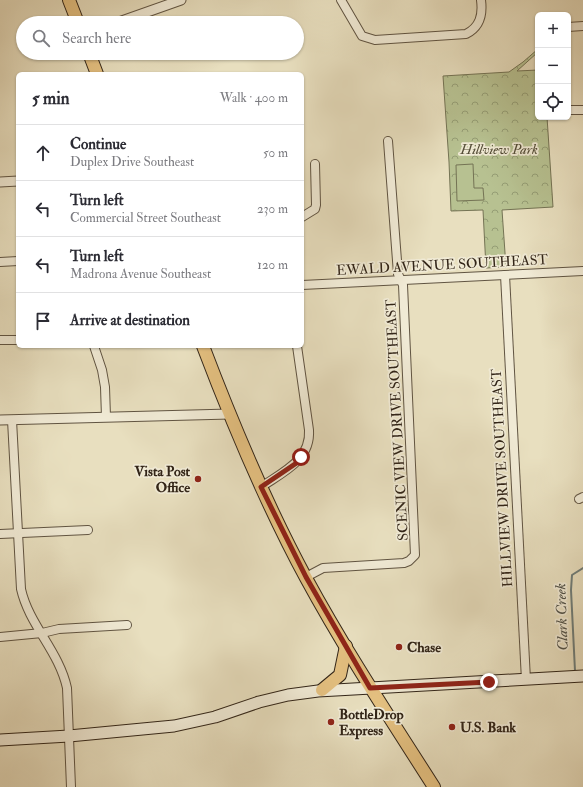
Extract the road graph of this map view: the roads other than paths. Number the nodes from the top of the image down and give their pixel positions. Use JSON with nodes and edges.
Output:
{"nodes":[{"id":1,"x":68,"y":0,"type":"edge"},
{"id":2,"x":181,"y":0,"type":"edge"},
{"id":3,"x":341,"y":0,"type":"edge"},
{"id":4,"x":481,"y":0,"type":"edge"},
{"id":5,"x":75,"y":16,"type":"edge"},
{"id":6,"x":136,"y":16,"type":"edge"},
{"id":7,"x":583,"y":26,"type":"edge"},
{"id":8,"x":571,"y":27,"type":"edge"},
{"id":9,"x":92,"y":60,"type":"edge"},
{"id":10,"x":96,"y":72,"type":"edge"},
{"id":11,"x":571,"y":110,"type":"edge"},
{"id":12,"x":583,"y":110,"type":"edge"},
{"id":13,"x":388,"y":141,"type":"dead end"},
{"id":14,"x":315,"y":164,"type":"dead end"},
{"id":15,"x":16,"y":181,"type":"edge"},
{"id":16,"x":0,"y":182,"type":"edge"},
{"id":17,"x":304,"y":216,"type":"edge"},
{"id":18,"x":16,"y":261,"type":"edge"},
{"id":19,"x":0,"y":262,"type":"edge"},
{"id":20,"x":583,"y":271,"type":"edge"},
{"id":21,"x":505,"y":275,"type":"junction"},
{"id":22,"x":401,"y":280,"type":"junction"},
{"id":23,"x":304,"y":285,"type":"edge"},
{"id":24,"x":0,"y":340,"type":"edge"},
{"id":25,"x":16,"y":340,"type":"edge"},
{"id":26,"x":95,"y":348,"type":"edge"},
{"id":27,"x":204,"y":348,"type":"edge"},
{"id":28,"x":297,"y":348,"type":"edge"},
{"id":29,"x":230,"y":414,"type":"junction"},
{"id":30,"x":106,"y":417,"type":"junction"},
{"id":31,"x":0,"y":420,"type":"edge"},
{"id":32,"x":12,"y":420,"type":"junction"},
{"id":33,"x":261,"y":487,"type":"junction"},
{"id":34,"x":88,"y":530,"type":"dead end"},
{"id":35,"x":0,"y":534,"type":"edge"},
{"id":36,"x":18,"y":534,"type":"junction"},
{"id":37,"x":306,"y":577,"type":"junction"},
{"id":38,"x":127,"y":625,"type":"dead end"},
{"id":39,"x":42,"y":633,"type":"junction"},
{"id":40,"x":0,"y":637,"type":"edge"},
{"id":41,"x":346,"y":646,"type":"junction"},
{"id":42,"x":583,"y":676,"type":"edge"},
{"id":43,"x":526,"y":680,"type":"junction"},
{"id":44,"x":370,"y":688,"type":"junction"},
{"id":45,"x":322,"y":690,"type":"junction"},
{"id":46,"x":69,"y":736,"type":"junction"},
{"id":47,"x":0,"y":740,"type":"edge"},
{"id":48,"x":71,"y":787,"type":"edge"},
{"id":49,"x":434,"y":787,"type":"edge"}],
"edges":[{"from":1,"to":5,"type":"main road"},
{"from":2,"to":6,"type":"street"},
{"from":3,"to":4,"type":"street"},
{"from":7,"to":8,"type":"street"},
{"from":9,"to":10,"type":"main road"},
{"from":11,"to":12,"type":"street"},
{"from":13,"to":22,"type":"street","name":"SCENIC VIEW DRIVE SOUTHEAST"},
{"from":14,"to":17,"type":"street"},
{"from":15,"to":16,"type":"street"},
{"from":18,"to":19,"type":"street"},
{"from":20,"to":21,"type":"street","name":"EWALD AVENUE SOUTHEAST"},
{"from":21,"to":22,"type":"street","name":"EWALD AVENUE SOUTHEAST"},
{"from":21,"to":43,"type":"street","name":"HILLVIEW DRIVE SOUTHEAST"},
{"from":22,"to":23,"type":"street","name":"EWALD AVENUE SOUTHEAST"},
{"from":22,"to":37,"type":"street","name":"SCENIC VIEW DRIVE SOUTHEAST"},
{"from":24,"to":25,"type":"street"},
{"from":26,"to":30,"type":"street"},
{"from":27,"to":29,"type":"main road"},
{"from":28,"to":33,"type":"street"},
{"from":29,"to":30,"type":"street"},
{"from":29,"to":33,"type":"main road"},
{"from":30,"to":32,"type":"street"},
{"from":31,"to":32,"type":"street"},
{"from":32,"to":36,"type":"street"},
{"from":33,"to":37,"type":"main road"},
{"from":34,"to":36,"type":"street"},
{"from":35,"to":36,"type":"street"},
{"from":36,"to":39,"type":"street"},
{"from":37,"to":41,"type":"main road"},
{"from":38,"to":39,"type":"street"},
{"from":39,"to":40,"type":"street"},
{"from":39,"to":46,"type":"street"},
{"from":41,"to":44,"type":"main road"},
{"from":41,"to":45,"type":"main road"},
{"from":42,"to":43,"type":"main road"},
{"from":43,"to":44,"type":"main road"},
{"from":44,"to":45,"type":"main road"},
{"from":44,"to":49,"type":"main road"},
{"from":45,"to":46,"type":"main road"},
{"from":46,"to":47,"type":"main road"},
{"from":46,"to":48,"type":"street"}]}
